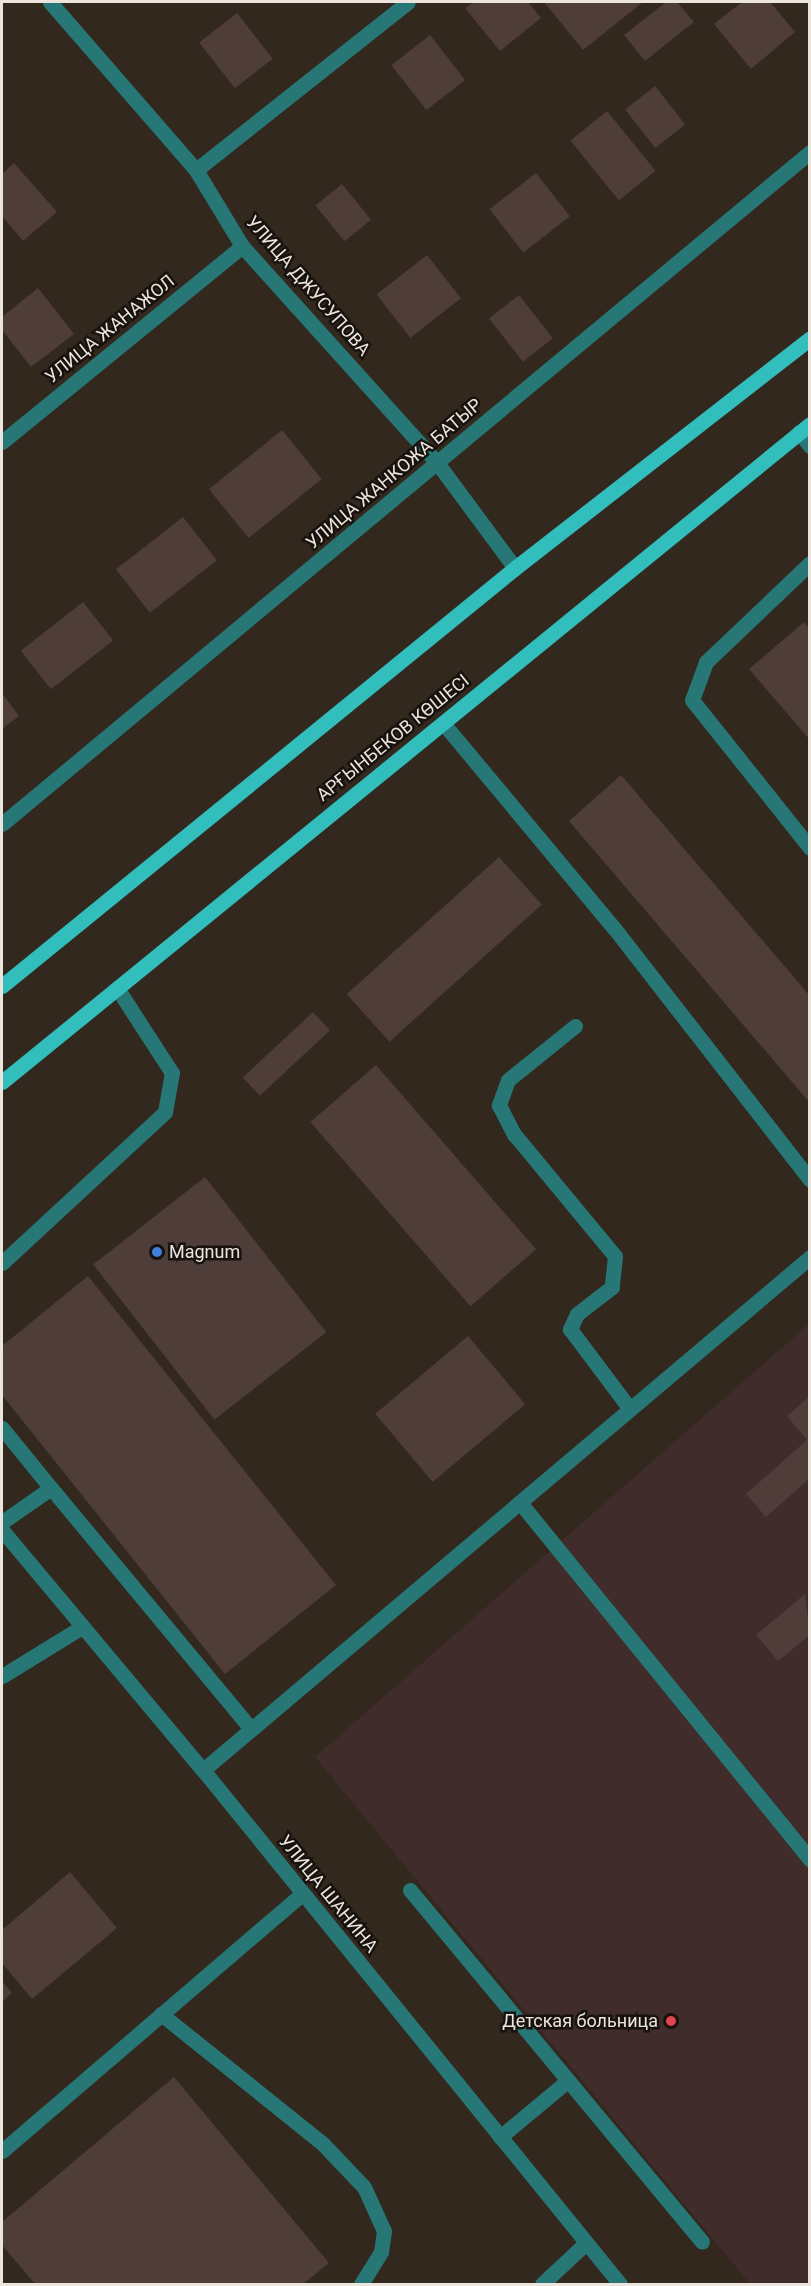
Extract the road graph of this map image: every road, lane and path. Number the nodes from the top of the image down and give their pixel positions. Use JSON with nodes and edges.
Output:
{"nodes":[{"id":1,"x":50,"y":2,"type":"edge"},
{"id":2,"x":408,"y":2,"type":"edge"},
{"id":3,"x":810,"y":152,"type":"edge"},
{"id":4,"x":196,"y":170,"type":"junction"},
{"id":5,"x":242,"y":246,"type":"junction"},
{"id":6,"x":810,"y":338,"type":"edge"},
{"id":7,"x":804,"y":428,"type":"edge"},
{"id":8,"x":2,"y":442,"type":"edge"},
{"id":9,"x":810,"y":446,"type":"edge"},
{"id":10,"x":438,"y":464,"type":"junction"},
{"id":11,"x":810,"y":563,"type":"edge"},
{"id":12,"x":515,"y":568,"type":"junction"},
{"id":13,"x":442,"y":723,"type":"junction"},
{"id":14,"x":2,"y":824,"type":"edge"},
{"id":15,"x":810,"y":848,"type":"edge"},
{"id":16,"x":2,"y":986,"type":"edge"},
{"id":17,"x":117,"y":988,"type":"junction"},
{"id":18,"x":575,"y":1026,"type":"dead end"},
{"id":19,"x":2,"y":1082,"type":"edge"},
{"id":20,"x":810,"y":1180,"type":"edge"},
{"id":21,"x":810,"y":1257,"type":"edge"},
{"id":22,"x":2,"y":1263,"type":"edge"},
{"id":23,"x":630,"y":1409,"type":"junction"},
{"id":24,"x":2,"y":1428,"type":"edge"},
{"id":25,"x":51,"y":1488,"type":"junction"},
{"id":26,"x":522,"y":1504,"type":"junction"},
{"id":27,"x":2,"y":1522,"type":"edge"},
{"id":28,"x":2,"y":1530,"type":"edge"},
{"id":29,"x":80,"y":1628,"type":"junction"},
{"id":30,"x":2,"y":1676,"type":"edge"},
{"id":31,"x":252,"y":1729,"type":"junction"},
{"id":32,"x":203,"y":1770,"type":"junction"},
{"id":33,"x":810,"y":1860,"type":"edge"},
{"id":34,"x":410,"y":1890,"type":"dead end"},
{"id":35,"x":302,"y":1894,"type":"junction"},
{"id":36,"x":161,"y":2014,"type":"junction"},
{"id":37,"x":566,"y":2082,"type":"junction"},
{"id":38,"x":500,"y":2137,"type":"junction"},
{"id":39,"x":2,"y":2151,"type":"edge"},
{"id":40,"x":702,"y":2242,"type":"dead end"},
{"id":41,"x":586,"y":2243,"type":"junction"},
{"id":42,"x":362,"y":2284,"type":"edge"},
{"id":43,"x":542,"y":2284,"type":"edge"},
{"id":44,"x":620,"y":2284,"type":"edge"}],
"edges":[{"from":1,"to":4,"type":"street","name":"УЛИЦА ДЖУСУПОВА"},
{"from":2,"to":4,"type":"street"},
{"from":3,"to":10,"type":"street","name":"УЛИЦА ЖАНКОЖА БАТЫР"},
{"from":4,"to":5,"type":"street","name":"УЛИЦА ДЖУСУПОВА"},
{"from":5,"to":8,"type":"street","name":"УЛИЦА ЖАНАЖОЛ"},
{"from":5,"to":10,"type":"street","name":"УЛИЦА ДЖУСУПОВА"},
{"from":6,"to":12,"type":"main road"},
{"from":7,"to":9,"type":"street"},
{"from":7,"to":13,"type":"main road","name":"АРҒЫНБЕКОВ КӨШЕСІ"},
{"from":10,"to":12,"type":"street","name":"УЛИЦА ДЖУСУПОВА"},
{"from":10,"to":14,"type":"street","name":"УЛИЦА ЖАНКОЖА БАТЫР"},
{"from":11,"to":15,"type":"street"},
{"from":12,"to":16,"type":"main road"},
{"from":13,"to":17,"type":"main road","name":"АРҒЫНБЕКОВ КӨШЕСІ"},
{"from":13,"to":20,"type":"street"},
{"from":17,"to":19,"type":"main road","name":"АРҒЫНБЕКОВ КӨШЕСІ"},
{"from":17,"to":22,"type":"street"},
{"from":18,"to":23,"type":"street"},
{"from":21,"to":23,"type":"street"},
{"from":23,"to":26,"type":"street"},
{"from":24,"to":25,"type":"street"},
{"from":25,"to":27,"type":"street"},
{"from":25,"to":31,"type":"street"},
{"from":26,"to":31,"type":"street"},
{"from":26,"to":33,"type":"street"},
{"from":28,"to":29,"type":"street","name":"УЛИЦА ШАНИНА"},
{"from":29,"to":30,"type":"street"},
{"from":29,"to":32,"type":"street","name":"УЛИЦА ШАНИНА"},
{"from":31,"to":32,"type":"street"},
{"from":32,"to":35,"type":"street","name":"УЛИЦА ШАНИНА"},
{"from":34,"to":37,"type":"street"},
{"from":35,"to":36,"type":"street"},
{"from":35,"to":38,"type":"street","name":"УЛИЦА ШАНИНА"},
{"from":36,"to":39,"type":"street"},
{"from":36,"to":42,"type":"street"},
{"from":37,"to":38,"type":"street"},
{"from":37,"to":40,"type":"street"},
{"from":38,"to":41,"type":"street","name":"УЛИЦА ШАНИНА"},
{"from":41,"to":43,"type":"street"},
{"from":41,"to":44,"type":"street","name":"УЛИЦА ШАНИНА"}]}
